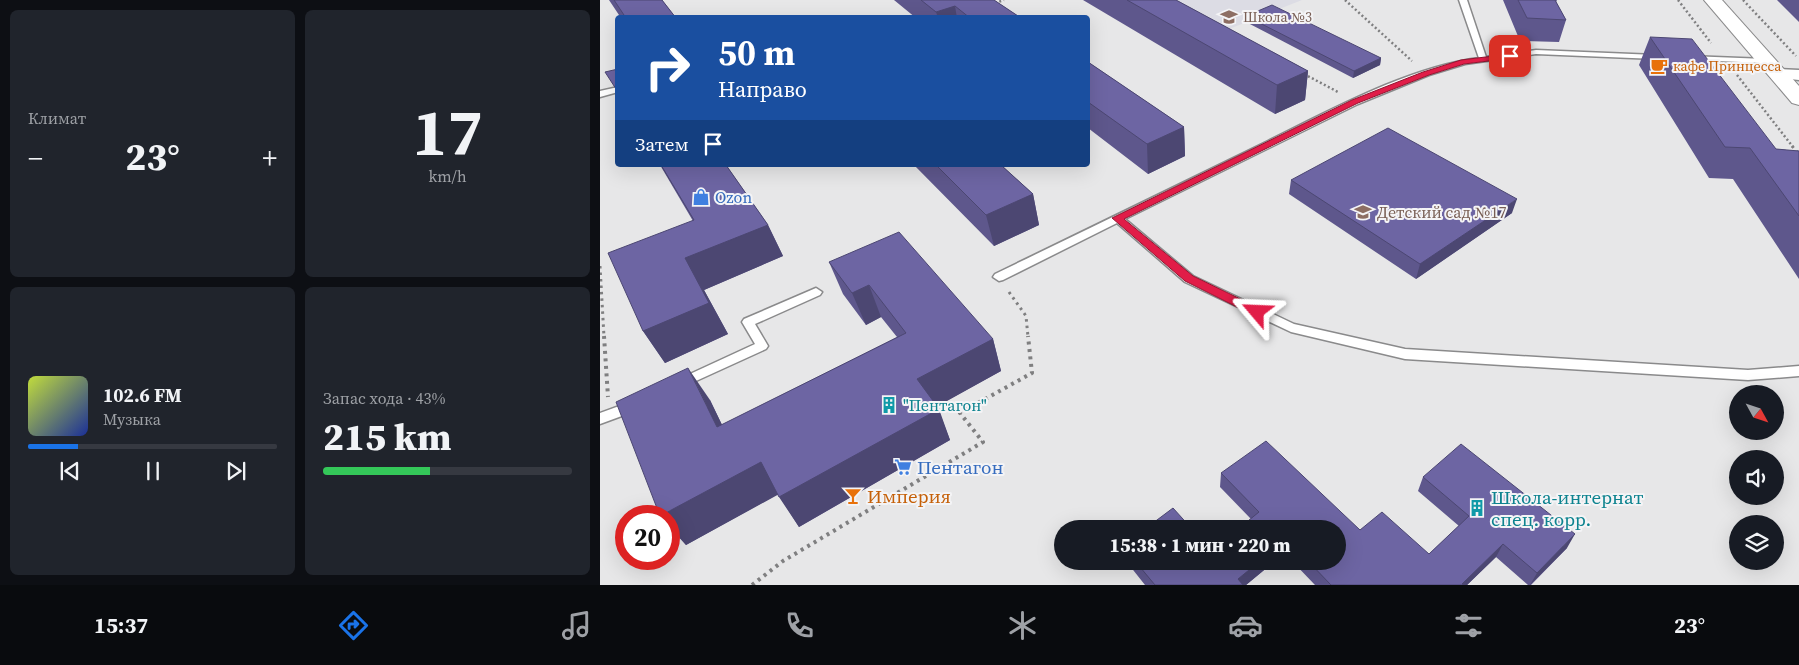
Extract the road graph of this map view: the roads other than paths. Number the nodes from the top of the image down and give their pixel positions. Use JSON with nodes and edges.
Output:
{"nodes":[{"id":1,"x":1463,"y":0,"type":"edge"},
{"id":2,"x":1713,"y":0,"type":"edge"},
{"id":3,"x":1666,"y":57,"type":"edge"},
{"id":4,"x":1686,"y":58,"type":"edge"},
{"id":5,"x":1483,"y":59,"type":"junction"},
{"id":6,"x":1771,"y":67,"type":"junction"},
{"id":7,"x":1799,"y":74,"type":"edge"},
{"id":8,"x":615,"y":90,"type":"edge"},
{"id":9,"x":600,"y":94,"type":"edge"},
{"id":10,"x":1799,"y":100,"type":"edge"},
{"id":11,"x":1117,"y":218,"type":"junction"},
{"id":12,"x":999,"y":277,"type":"road end"},
{"id":13,"x":816,"y":292,"type":"dead end"},
{"id":14,"x":1799,"y":371,"type":"edge"},
{"id":15,"x":667,"y":390,"type":"edge"},
{"id":16,"x":648,"y":398,"type":"edge"},
{"id":17,"x":605,"y":417,"type":"edge"}],
"edges":[{"from":1,"to":5,"type":"lane"},
{"from":2,"to":6,"type":"street"},
{"from":3,"to":5,"type":"lane"},
{"from":4,"to":6,"type":"lane"},
{"from":5,"to":11,"type":"lane"},
{"from":6,"to":7,"type":"street"},
{"from":6,"to":10,"type":"street"},
{"from":8,"to":9,"type":"lane"},
{"from":11,"to":12,"type":"lane"},
{"from":11,"to":14,"type":"lane"},
{"from":13,"to":15,"type":"lane"},
{"from":16,"to":17,"type":"lane"}]}
